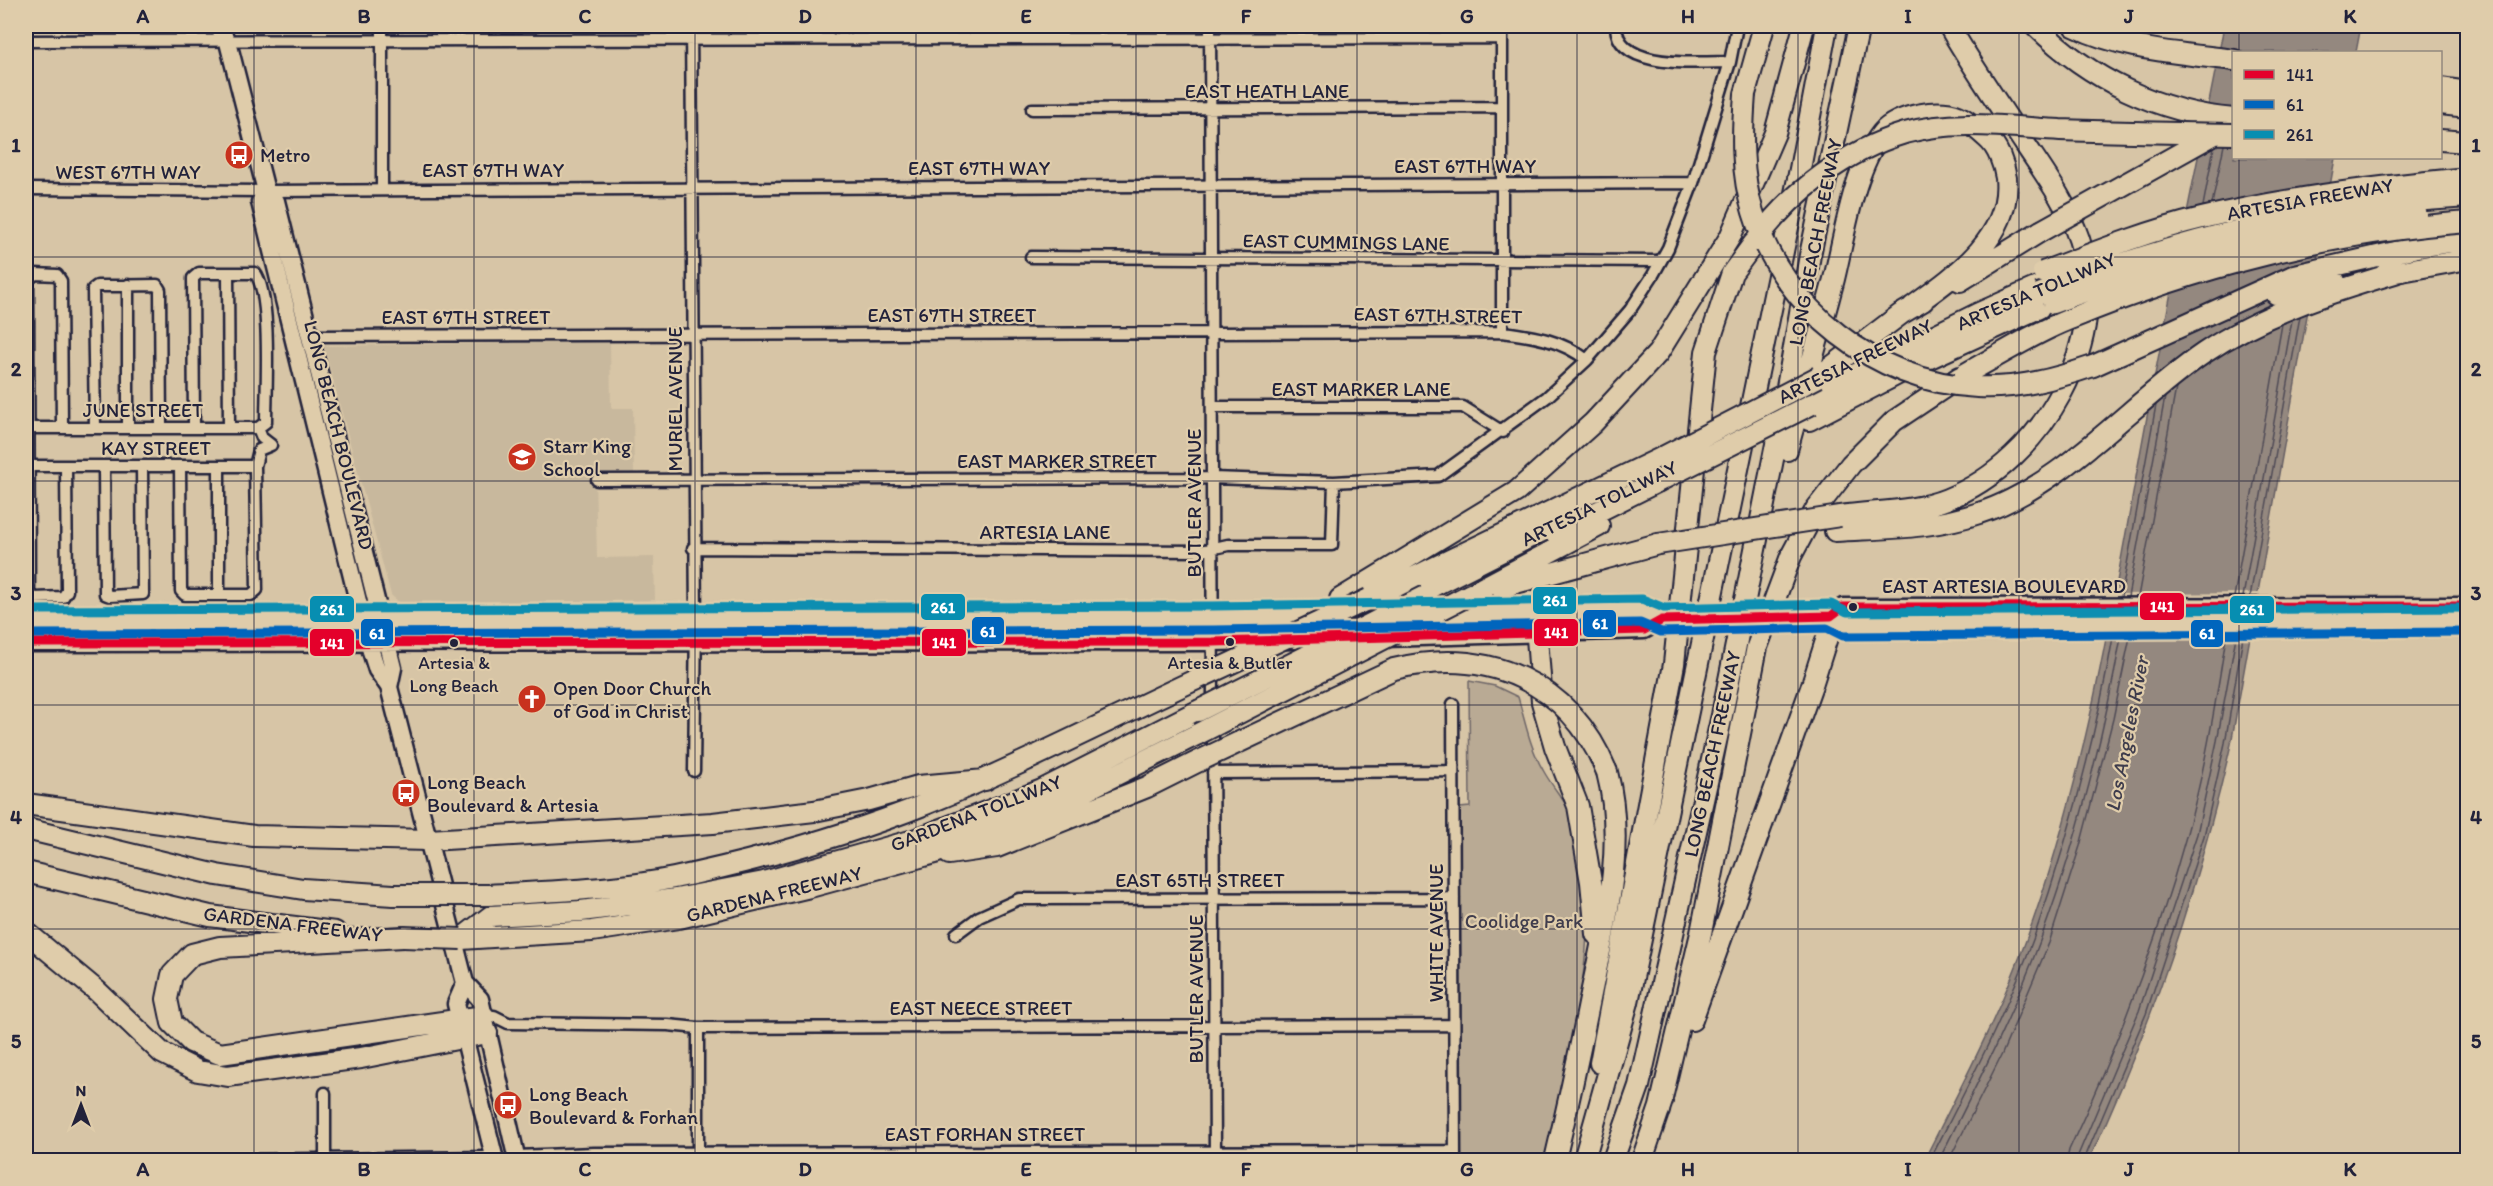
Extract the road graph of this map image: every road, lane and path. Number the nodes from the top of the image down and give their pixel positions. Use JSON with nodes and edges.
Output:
{"nodes":[{"id":1,"x":217,"y":26,"type":"edge"},
{"id":2,"x":234,"y":26,"type":"edge"},
{"id":3,"x":382,"y":26,"type":"edge"},
{"id":4,"x":691,"y":26,"type":"edge"},
{"id":5,"x":1210,"y":26,"type":"edge"},
{"id":6,"x":1502,"y":26,"type":"edge"},
{"id":7,"x":1616,"y":26,"type":"edge"},
{"id":8,"x":1737,"y":26,"type":"edge"},
{"id":9,"x":1764,"y":26,"type":"edge"},
{"id":10,"x":1804,"y":26,"type":"edge"},
{"id":11,"x":1827,"y":26,"type":"edge"},
{"id":12,"x":1858,"y":26,"type":"edge"},
{"id":13,"x":1948,"y":26,"type":"edge"},
{"id":14,"x":2036,"y":26,"type":"edge"},
{"id":15,"x":2074,"y":26,"type":"edge"},
{"id":16,"x":1210,"y":38,"type":"junction"},
{"id":17,"x":1502,"y":38,"type":"junction"},
{"id":18,"x":691,"y":39,"type":"junction"},
{"id":19,"x":382,"y":40,"type":"junction"},
{"id":20,"x":26,"y":41,"type":"edge"},
{"id":21,"x":228,"y":42,"type":"junction"},
{"id":22,"x":2232,"y":60,"type":"edge"},
{"id":23,"x":1730,"y":62,"type":"junction"},
{"id":24,"x":2442,"y":88,"type":"edge"},
{"id":25,"x":2468,"y":92,"type":"edge"},
{"id":26,"x":2442,"y":104,"type":"edge"},
{"id":27,"x":1502,"y":107,"type":"junction"},
{"id":28,"x":2468,"y":107,"type":"edge"},
{"id":29,"x":1032,"y":109,"type":"dead end"},
{"id":30,"x":1210,"y":110,"type":"junction"},
{"id":31,"x":2232,"y":119,"type":"edge"},
{"id":32,"x":2232,"y":124,"type":"edge"},
{"id":33,"x":2232,"y":134,"type":"edge"},
{"id":34,"x":2442,"y":140,"type":"edge"},
{"id":35,"x":2468,"y":142,"type":"edge"},
{"id":36,"x":2468,"y":178,"type":"edge"},
{"id":37,"x":1693,"y":183,"type":"junction"},
{"id":38,"x":1502,"y":184,"type":"junction"},
{"id":39,"x":1210,"y":185,"type":"junction"},
{"id":40,"x":692,"y":187,"type":"junction"},
{"id":41,"x":382,"y":188,"type":"junction"},
{"id":42,"x":26,"y":189,"type":"edge"},
{"id":43,"x":2468,"y":189,"type":"edge"},
{"id":44,"x":266,"y":191,"type":"junction"},
{"id":45,"x":2468,"y":197,"type":"edge"},
{"id":46,"x":2468,"y":211,"type":"edge"},
{"id":47,"x":2468,"y":222,"type":"edge"},
{"id":48,"x":2468,"y":239,"type":"edge"},
{"id":49,"x":1030,"y":257,"type":"dead end"},
{"id":50,"x":1211,"y":258,"type":"junction"},
{"id":51,"x":2468,"y":259,"type":"edge"},
{"id":52,"x":1660,"y":261,"type":"junction"},
{"id":53,"x":1502,"y":262,"type":"junction"},
{"id":54,"x":228,"y":273,"type":"junction"},
{"id":55,"x":2395,"y":273,"type":"junction"},
{"id":56,"x":128,"y":285,"type":"junction"},
{"id":57,"x":2040,"y":290,"type":"junction"},
{"id":58,"x":1912,"y":307,"type":"junction"},
{"id":59,"x":2215,"y":310,"type":"junction"},
{"id":60,"x":1211,"y":331,"type":"junction"},
{"id":61,"x":1502,"y":332,"type":"junction"},
{"id":62,"x":692,"y":334,"type":"junction"},
{"id":63,"x":310,"y":336,"type":"junction"},
{"id":64,"x":1587,"y":360,"type":"junction"},
{"id":65,"x":1813,"y":399,"type":"junction"},
{"id":66,"x":1212,"y":407,"type":"junction"},
{"id":67,"x":27,"y":428,"type":"junction"},
{"id":68,"x":62,"y":428,"type":"junction"},
{"id":69,"x":94,"y":428,"type":"junction"},
{"id":70,"x":128,"y":428,"type":"junction"},
{"id":71,"x":161,"y":428,"type":"junction"},
{"id":72,"x":194,"y":428,"type":"junction"},
{"id":73,"x":229,"y":428,"type":"junction"},
{"id":74,"x":258,"y":428,"type":"junction"},
{"id":75,"x":1503,"y":432,"type":"junction"},
{"id":76,"x":27,"y":466,"type":"junction"},
{"id":77,"x":66,"y":466,"type":"junction"},
{"id":78,"x":104,"y":466,"type":"junction"},
{"id":79,"x":142,"y":466,"type":"junction"},
{"id":80,"x":180,"y":466,"type":"junction"},
{"id":81,"x":219,"y":466,"type":"junction"},
{"id":82,"x":255,"y":466,"type":"junction"},
{"id":83,"x":1659,"y":476,"type":"junction"},
{"id":84,"x":1212,"y":478,"type":"junction"},
{"id":85,"x":597,"y":480,"type":"dead end"},
{"id":86,"x":693,"y":481,"type":"junction"},
{"id":87,"x":1334,"y":482,"type":"junction"},
{"id":88,"x":1837,"y":523,"type":"junction"},
{"id":89,"x":693,"y":548,"type":"junction"},
{"id":90,"x":1212,"y":550,"type":"junction"},
{"id":91,"x":219,"y":595,"type":"junction"},
{"id":92,"x":1469,"y":595,"type":"junction"},
{"id":93,"x":1418,"y":597,"type":"joint"},
{"id":94,"x":2468,"y":606,"type":"edge"},
{"id":95,"x":1536,"y":612,"type":"junction"},
{"id":96,"x":2393,"y":613,"type":"junction"},
{"id":97,"x":1831,"y":616,"type":"junction"},
{"id":98,"x":1213,"y":618,"type":"junction"},
{"id":99,"x":381,"y":619,"type":"junction"},
{"id":100,"x":362,"y":620,"type":"junction"},
{"id":101,"x":696,"y":620,"type":"junction"},
{"id":102,"x":1662,"y":620,"type":"junction"},
{"id":103,"x":2468,"y":620,"type":"edge"},
{"id":104,"x":26,"y":622,"type":"edge"},
{"id":105,"x":1537,"y":634,"type":"junction"},
{"id":106,"x":696,"y":640,"type":"junction"},
{"id":107,"x":368,"y":642,"type":"junction"},
{"id":108,"x":1213,"y":642,"type":"junction"},
{"id":109,"x":1274,"y":642,"type":"junction"},
{"id":110,"x":26,"y":643,"type":"edge"},
{"id":111,"x":387,"y":643,"type":"junction"},
{"id":112,"x":389,"y":687,"type":"junction"},
{"id":113,"x":1453,"y":705,"type":"dead end"},
{"id":114,"x":1198,"y":707,"type":"junction"},
{"id":115,"x":1722,"y":714,"type":"junction"},
{"id":116,"x":1206,"y":767,"type":"junction"},
{"id":117,"x":694,"y":771,"type":"dead end"},
{"id":118,"x":1453,"y":771,"type":"junction"},
{"id":119,"x":985,"y":780,"type":"junction"},
{"id":120,"x":26,"y":804,"type":"edge"},
{"id":121,"x":26,"y":829,"type":"edge"},
{"id":122,"x":429,"y":840,"type":"junction"},
{"id":123,"x":935,"y":853,"type":"junction"},
{"id":124,"x":718,"y":867,"type":"junction"},
{"id":125,"x":26,"y":872,"type":"edge"},
{"id":126,"x":1454,"y":898,"type":"junction"},
{"id":127,"x":1214,"y":899,"type":"junction"},
{"id":128,"x":26,"y":932,"type":"edge"},
{"id":129,"x":956,"y":934,"type":"dead end"},
{"id":130,"x":403,"y":937,"type":"junction"},
{"id":131,"x":461,"y":939,"type":"junction"},
{"id":132,"x":465,"y":983,"type":"junction"},
{"id":133,"x":1591,"y":993,"type":"junction"},
{"id":134,"x":508,"y":1023,"type":"junction"},
{"id":135,"x":485,"y":1024,"type":"junction"},
{"id":136,"x":1214,"y":1024,"type":"junction"},
{"id":137,"x":1454,"y":1025,"type":"junction"},
{"id":138,"x":461,"y":1028,"type":"junction"},
{"id":139,"x":698,"y":1028,"type":"junction"},
{"id":140,"x":325,"y":1093,"type":"dead end"},
{"id":141,"x":1659,"y":1111,"type":"junction"},
{"id":142,"x":698,"y":1156,"type":"edge"},
{"id":143,"x":1215,"y":1156,"type":"edge"},
{"id":144,"x":1455,"y":1156,"type":"edge"},
{"id":145,"x":1585,"y":1156,"type":"edge"},
{"id":146,"x":517,"y":1158,"type":"edge"},
{"id":147,"x":325,"y":1159,"type":"edge"},
{"id":148,"x":495,"y":1159,"type":"edge"},
{"id":149,"x":217,"y":1161,"type":"edge"},
{"id":150,"x":1555,"y":1161,"type":"edge"},
{"id":151,"x":1614,"y":1161,"type":"edge"},
{"id":152,"x":1642,"y":1161,"type":"edge"}],
"edges":[{"from":1,"to":21,"type":"main road","name":"LONG BEACH BOULEVARD"},
{"from":2,"to":21,"type":"main road"},
{"from":3,"to":19,"type":"street"},
{"from":4,"to":18,"type":"street","name":"MURIEL AVENUE"},
{"from":5,"to":16,"type":"street","name":"BUTLER AVENUE"},
{"from":6,"to":17,"type":"street"},
{"from":7,"to":23,"type":"street"},
{"from":8,"to":23,"type":"street","name":"EAST MARKER STREET"},
{"from":9,"to":59,"type":"highway","bridge":true},
{"from":10,"to":109,"type":"highway","bridge":true},
{"from":11,"to":145,"type":"highway","name":"LONG BEACH FREEWAY"},
{"from":12,"to":115,"type":"highway","name":"LONG BEACH FREEWAY"},
{"from":13,"to":88,"type":"highway"},
{"from":14,"to":31,"type":"highway"},
{"from":15,"to":22,"type":"highway"},
{"from":16,"to":17,"type":"street"},
{"from":16,"to":18,"type":"street"},
{"from":16,"to":30,"type":"street","name":"BUTLER AVENUE"},
{"from":17,"to":27,"type":"street"},
{"from":18,"to":19,"type":"street"},
{"from":18,"to":40,"type":"street","name":"MURIEL AVENUE"},
{"from":19,"to":21,"type":"street"},
{"from":19,"to":41,"type":"street"},
{"from":20,"to":21,"type":"street"},
{"from":21,"to":44,"type":"main road","name":"LONG BEACH BOULEVARD"},
{"from":23,"to":37,"type":"street","name":"EAST MARKER STREET"},
{"from":24,"to":25,"type":"highway"},
{"from":26,"to":28,"type":"highway"},
{"from":27,"to":30,"type":"street","name":"EAST HEATH LANE"},
{"from":27,"to":38,"type":"street"},
{"from":29,"to":30,"type":"street","name":"EAST HEATH LANE"},
{"from":30,"to":39,"type":"street","name":"BUTLER AVENUE"},
{"from":32,"to":58,"type":"highway","bridge":true},
{"from":33,"to":145,"type":"highway","bridge":true},
{"from":34,"to":35,"type":"highway"},
{"from":36,"to":57,"type":"highway","name":"ARTESIA FREEWAY","bridge":true},
{"from":37,"to":38,"type":"street","name":"EAST 67TH WAY"},
{"from":37,"to":52,"type":"street","name":"EAST MARKER STREET"},
{"from":38,"to":39,"type":"street","name":"EAST 67TH WAY"},
{"from":38,"to":53,"type":"street"},
{"from":39,"to":40,"type":"street","name":"EAST 67TH WAY"},
{"from":39,"to":50,"type":"street","name":"BUTLER AVENUE"},
{"from":40,"to":41,"type":"street","name":"EAST 67TH WAY"},
{"from":40,"to":62,"type":"street","name":"MURIEL AVENUE"},
{"from":41,"to":44,"type":"street","name":"EAST 67TH WAY"},
{"from":42,"to":44,"type":"street","name":"WEST 67TH WAY"},
{"from":43,"to":57,"type":"highway","name":"ARTESIA TOLLWAY"},
{"from":44,"to":63,"type":"main road","name":"LONG BEACH BOULEVARD"},
{"from":44,"to":100,"type":"main road","name":"LONG BEACH BOULEVARD"},
{"from":45,"to":57,"type":"highway","name":"ARTESIA TOLLWAY","bridge":true},
{"from":46,"to":57,"type":"highway","name":"ARTESIA FREEWAY","bridge":true},
{"from":47,"to":141,"type":"highway","bridge":true},
{"from":48,"to":59,"type":"highway"},
{"from":49,"to":50,"type":"street","name":"EAST CUMMINGS LANE"},
{"from":50,"to":53,"type":"street","name":"EAST CUMMINGS LANE"},
{"from":50,"to":60,"type":"street","name":"BUTLER AVENUE"},
{"from":51,"to":55,"type":"highway"},
{"from":52,"to":53,"type":"street","name":"EAST CUMMINGS LANE"},
{"from":52,"to":64,"type":"street","name":"EAST MARKER STREET"},
{"from":53,"to":61,"type":"street"},
{"from":54,"to":72,"type":"street"},
{"from":54,"to":73,"type":"street"},
{"from":54,"to":74,"type":"street"},
{"from":55,"to":59,"type":"highway"},
{"from":55,"to":88,"type":"highway"},
{"from":56,"to":69,"type":"street"},
{"from":56,"to":70,"type":"street"},
{"from":56,"to":71,"type":"street"},
{"from":57,"to":65,"type":"highway","name":"ARTESIA FREEWAY"},
{"from":57,"to":65,"type":"highway","name":"ARTESIA FREEWAY"},
{"from":58,"to":65,"type":"highway"},
{"from":58,"to":115,"type":"highway"},
{"from":60,"to":61,"type":"street","name":"EAST 67TH STREET"},
{"from":60,"to":62,"type":"street","name":"EAST 67TH STREET"},
{"from":60,"to":66,"type":"street","name":"BUTLER AVENUE"},
{"from":61,"to":64,"type":"street","name":"EAST 67TH STREET"},
{"from":62,"to":63,"type":"street","name":"EAST 67TH STREET"},
{"from":62,"to":86,"type":"street","name":"MURIEL AVENUE"},
{"from":63,"to":99,"type":"main road","name":"LONG BEACH BOULEVARD"},
{"from":64,"to":75,"type":"street","name":"EAST MARKER STREET"},
{"from":65,"to":83,"type":"highway","name":"ARTESIA FREEWAY","bridge":true},
{"from":65,"to":83,"type":"highway","name":"ARTESIA FREEWAY"},
{"from":66,"to":75,"type":"street","name":"EAST MARKER LANE"},
{"from":66,"to":84,"type":"street","name":"BUTLER AVENUE"},
{"from":67,"to":68,"type":"street","name":"JUNE STREET"},
{"from":67,"to":68,"type":"street"},
{"from":67,"to":76,"type":"street"},
{"from":68,"to":69,"type":"street","name":"JUNE STREET"},
{"from":69,"to":70,"type":"street","name":"JUNE STREET"},
{"from":70,"to":71,"type":"street","name":"JUNE STREET"},
{"from":71,"to":72,"type":"street","name":"JUNE STREET"},
{"from":72,"to":73,"type":"street","name":"JUNE STREET"},
{"from":73,"to":74,"type":"street","name":"JUNE STREET"},
{"from":74,"to":82,"type":"street"},
{"from":75,"to":87,"type":"street","name":"EAST MARKER STREET"},
{"from":76,"to":77,"type":"street","name":"KAY STREET"},
{"from":76,"to":77,"type":"street"},
{"from":77,"to":78,"type":"street","name":"KAY STREET"},
{"from":78,"to":79,"type":"street","name":"KAY STREET"},
{"from":78,"to":79,"type":"street"},
{"from":79,"to":80,"type":"street","name":"KAY STREET"},
{"from":80,"to":81,"type":"street","name":"KAY STREET"},
{"from":80,"to":91,"type":"street"},
{"from":81,"to":82,"type":"street","name":"KAY STREET"},
{"from":81,"to":91,"type":"street"},
{"from":82,"to":91,"type":"street"},
{"from":83,"to":92,"type":"highway","name":"ARTESIA FREEWAY"},
{"from":83,"to":93,"type":"highway","name":"ARTESIA TOLLWAY"},
{"from":83,"to":109,"type":"highway","name":"ARTESIA FREEWAY","bridge":true},
{"from":84,"to":86,"type":"street","name":"EAST MARKER STREET"},
{"from":84,"to":87,"type":"street","name":"EAST MARKER STREET"},
{"from":84,"to":90,"type":"street","name":"BUTLER AVENUE"},
{"from":85,"to":86,"type":"street","name":"EAST MARKER STREET"},
{"from":86,"to":89,"type":"street","name":"MURIEL AVENUE"},
{"from":87,"to":90,"type":"street","name":"ARTESIA LANE"},
{"from":88,"to":92,"type":"highway","bridge":true},
{"from":89,"to":90,"type":"street","name":"ARTESIA LANE"},
{"from":89,"to":101,"type":"street","name":"MURIEL AVENUE"},
{"from":90,"to":98,"type":"street","name":"BUTLER AVENUE"},
{"from":92,"to":123,"type":"highway","name":"GARDENA FREEWAY","bridge":true},
{"from":93,"to":114,"type":"highway","name":"GARDENA TOLLWAY","bridge":true},
{"from":94,"to":96,"type":"main road","name":"EAST ARTESIA BOULEVARD"},
{"from":95,"to":98,"type":"main road","name":"EAST ARTESIA BOULEVARD"},
{"from":95,"to":102,"type":"main road","name":"EAST ARTESIA BOULEVARD"},
{"from":95,"to":105,"type":"highway"},
{"from":96,"to":97,"type":"main road","name":"EAST ARTESIA BOULEVARD"},
{"from":96,"to":103,"type":"main road","name":"EAST ARTESIA BOULEVARD"},
{"from":97,"to":102,"type":"main road","name":"EAST ARTESIA BOULEVARD","bridge":true},
{"from":97,"to":141,"type":"highway"},
{"from":98,"to":101,"type":"main road","name":"EAST ARTESIA BOULEVARD"},
{"from":98,"to":108,"type":"street","name":"BUTLER AVENUE"},
{"from":99,"to":100,"type":"main road","name":"EAST ARTESIA BOULEVARD"},
{"from":99,"to":101,"type":"main road","name":"EAST ARTESIA BOULEVARD"},
{"from":99,"to":111,"type":"main road","name":"LONG BEACH BOULEVARD"},
{"from":100,"to":104,"type":"main road","name":"EAST ARTESIA BOULEVARD"},
{"from":100,"to":107,"type":"main road","name":"LONG BEACH BOULEVARD"},
{"from":101,"to":106,"type":"street","name":"MURIEL AVENUE"},
{"from":102,"to":105,"type":"main road","name":"EAST ARTESIA BOULEVARD"},
{"from":105,"to":108,"type":"main road","name":"EAST ARTESIA BOULEVARD"},
{"from":105,"to":133,"type":"highway"},
{"from":106,"to":108,"type":"main road","name":"EAST ARTESIA BOULEVARD"},
{"from":106,"to":111,"type":"main road","name":"EAST ARTESIA BOULEVARD"},
{"from":106,"to":117,"type":"street","name":"MURIEL AVENUE"},
{"from":107,"to":110,"type":"main road","name":"EAST ARTESIA BOULEVARD"},
{"from":107,"to":111,"type":"main road","name":"EAST ARTESIA BOULEVARD"},
{"from":107,"to":112,"type":"main road","name":"LONG BEACH BOULEVARD"},
{"from":108,"to":116,"type":"street","name":"BUTLER AVENUE"},
{"from":109,"to":119,"type":"highway","name":"GARDENA FREEWAY","bridge":true},
{"from":111,"to":112,"type":"main road","name":"LONG BEACH BOULEVARD"},
{"from":112,"to":122,"type":"main road","name":"LONG BEACH BOULEVARD"},
{"from":113,"to":118,"type":"street","name":"WHITE AVENUE"},
{"from":114,"to":124,"type":"highway","name":"GARDENA TOLLWAY"},
{"from":114,"to":131,"type":"highway","name":"GARDENA TOLLWAY"},
{"from":115,"to":151,"type":"highway","name":"LONG BEACH FREEWAY"},
{"from":116,"to":118,"type":"street"},
{"from":116,"to":123,"type":"highway"},
{"from":116,"to":127,"type":"street","name":"BUTLER AVENUE"},
{"from":116,"to":133,"type":"highway","bridge":true},
{"from":118,"to":126,"type":"street","name":"WHITE AVENUE"},
{"from":119,"to":122,"type":"highway"},
{"from":119,"to":124,"type":"highway","name":"GARDENA FREEWAY"},
{"from":120,"to":122,"type":"highway"},
{"from":121,"to":124,"type":"highway","name":"GARDENA FREEWAY","bridge":true},
{"from":122,"to":132,"type":"main road","name":"LONG BEACH BOULEVARD"},
{"from":123,"to":131,"type":"highway","name":"GARDENA FREEWAY"},
{"from":125,"to":130,"type":"highway","name":"GARDENA FREEWAY"},
{"from":126,"to":127,"type":"street","name":"EAST 65TH STREET"},
{"from":126,"to":137,"type":"street","name":"WHITE AVENUE"},
{"from":127,"to":129,"type":"street","name":"EAST 65TH STREET"},
{"from":127,"to":136,"type":"street","name":"BUTLER AVENUE"},
{"from":128,"to":138,"type":"highway"},
{"from":130,"to":131,"type":"highway","name":"GARDENA FREEWAY","bridge":true},
{"from":130,"to":138,"type":"highway"},
{"from":132,"to":135,"type":"main road","name":"LONG BEACH BOULEVARD"},
{"from":132,"to":138,"type":"main road","name":"LONG BEACH BOULEVARD"},
{"from":133,"to":150,"type":"highway"},
{"from":134,"to":135,"type":"street","name":"EAST NEECE STREET"},
{"from":134,"to":135,"type":"street","name":"EAST NEECE STREET"},
{"from":134,"to":139,"type":"street","name":"EAST NEECE STREET"},
{"from":135,"to":138,"type":"highway"},
{"from":135,"to":146,"type":"main road","name":"LONG BEACH BOULEVARD"},
{"from":136,"to":137,"type":"street","name":"EAST NEECE STREET"},
{"from":136,"to":139,"type":"street","name":"EAST NEECE STREET"},
{"from":136,"to":143,"type":"street","name":"BUTLER AVENUE"},
{"from":137,"to":144,"type":"street","name":"WHITE AVENUE"},
{"from":138,"to":148,"type":"main road","name":"LONG BEACH BOULEVARD"},
{"from":139,"to":142,"type":"street"},
{"from":140,"to":147,"type":"street"},
{"from":141,"to":152,"type":"highway"},
{"from":142,"to":143,"type":"street","name":"EAST FORHAN STREET"},
{"from":142,"to":146,"type":"street","name":"EAST FORHAN STREET"},
{"from":143,"to":144,"type":"street","name":"EAST FORHAN STREET"},
{"from":147,"to":148,"type":"street"},
{"from":147,"to":149,"type":"street"}]}
